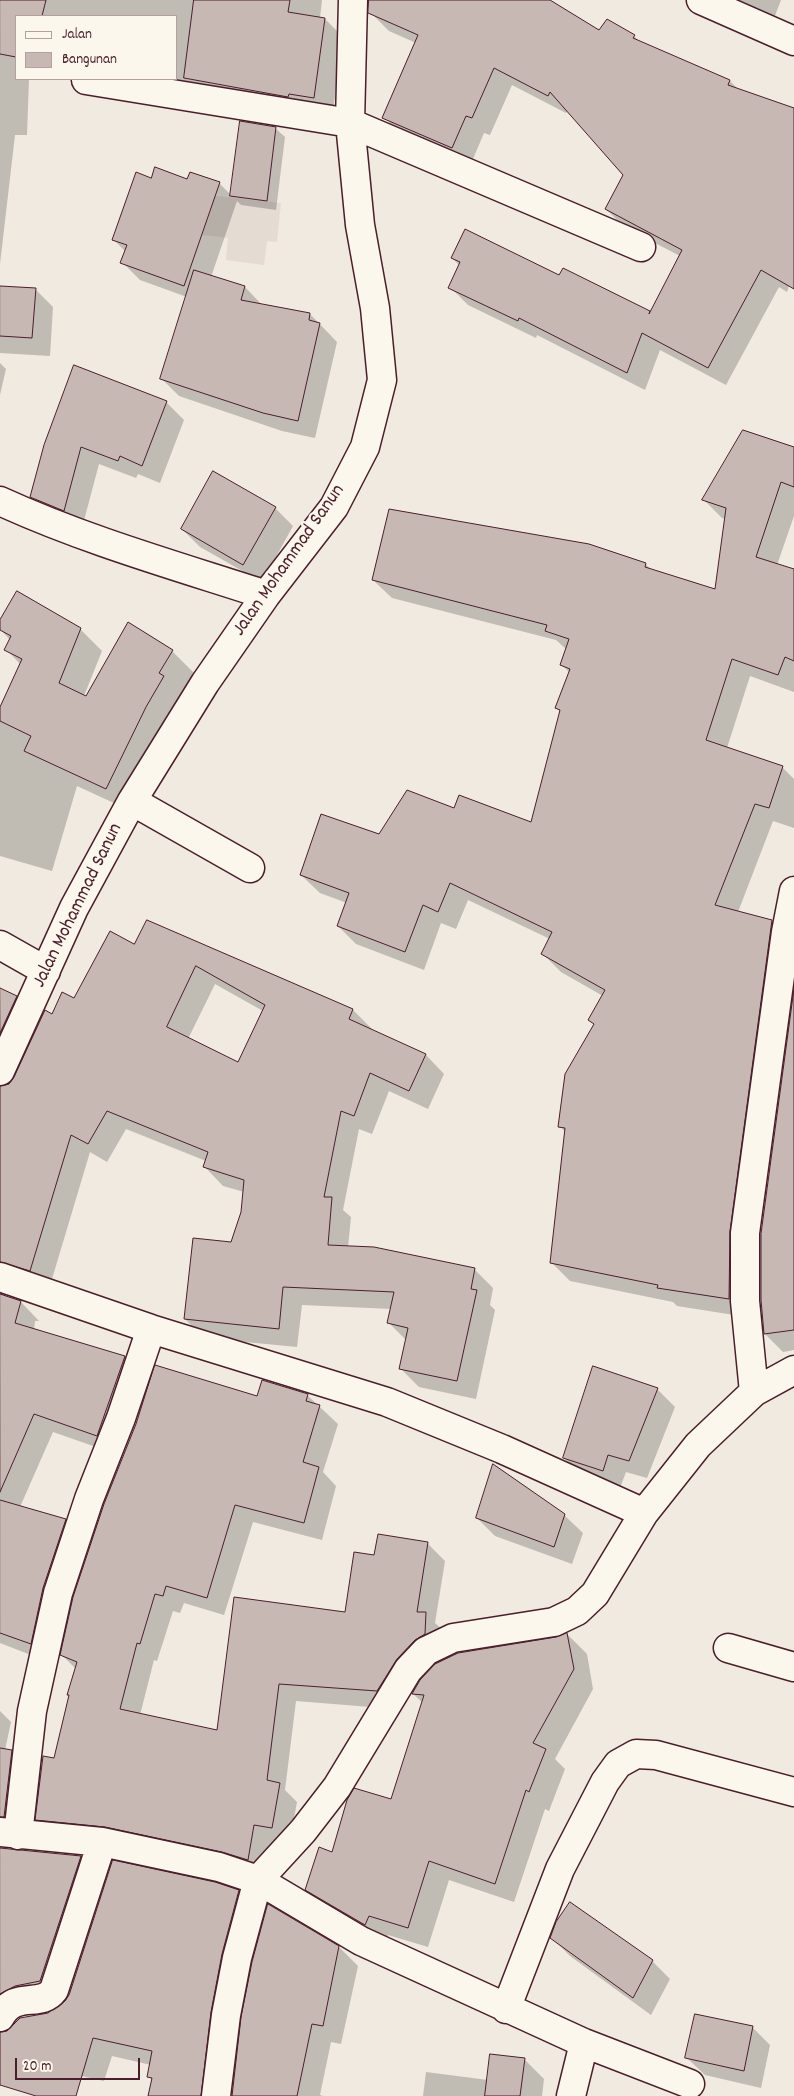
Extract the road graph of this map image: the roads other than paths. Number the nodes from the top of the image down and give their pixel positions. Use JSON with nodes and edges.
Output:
{"nodes":[{"id":1,"x":353,"y":0,"type":"edge"},
{"id":2,"x":702,"y":0,"type":"edge"},
{"id":3,"x":792,"y":34,"type":"edge"},
{"id":4,"x":86,"y":80,"type":"dead end"},
{"id":5,"x":350,"y":123,"type":"junction"},
{"id":6,"x":641,"y":247,"type":"dead end"},
{"id":7,"x":0,"y":501,"type":"edge"},
{"id":8,"x":266,"y":595,"type":"junction"},
{"id":9,"x":132,"y":801,"type":"junction"},
{"id":10,"x":250,"y":868,"type":"dead end"},
{"id":11,"x":794,"y":891,"type":"edge"},
{"id":12,"x":0,"y":945,"type":"edge"},
{"id":13,"x":46,"y":971,"type":"junction"},
{"id":14,"x":0,"y":1071,"type":"edge"},
{"id":15,"x":0,"y":1276,"type":"edge"},
{"id":16,"x":151,"y":1329,"type":"junction"},
{"id":17,"x":794,"y":1370,"type":"edge"},
{"id":18,"x":754,"y":1392,"type":"junction"},
{"id":19,"x":644,"y":1513,"type":"junction"},
{"id":20,"x":728,"y":1648,"type":"dead end"},
{"id":21,"x":794,"y":1667,"type":"edge"},
{"id":22,"x":794,"y":1792,"type":"edge"},
{"id":23,"x":9,"y":1833,"type":"edge"},
{"id":24,"x":102,"y":1842,"type":"junction"},
{"id":25,"x":258,"y":1880,"type":"junction"},
{"id":26,"x":499,"y":2006,"type":"junction"},
{"id":27,"x":0,"y":2017,"type":"edge"},
{"id":28,"x":584,"y":2043,"type":"junction"},
{"id":29,"x":690,"y":2084,"type":"dead end"},
{"id":30,"x":216,"y":2096,"type":"edge"},
{"id":31,"x":571,"y":2096,"type":"edge"}],
"edges":[{"from":1,"to":5,"type":"street","name":"Jalan Mohammad Sanun"},
{"from":2,"to":3,"type":"street"},
{"from":4,"to":5,"type":"street"},
{"from":5,"to":6,"type":"street"},
{"from":5,"to":8,"type":"street","name":"Jalan Mohammad Sanun"},
{"from":7,"to":8,"type":"street"},
{"from":8,"to":9,"type":"street","name":"Jalan Mohammad Sanun"},
{"from":9,"to":10,"type":"street"},
{"from":9,"to":13,"type":"street","name":"Jalan Mohammad Sanun"},
{"from":11,"to":18,"type":"street"},
{"from":12,"to":13,"type":"street"},
{"from":13,"to":14,"type":"street","name":"Jalan Mohammad Sanun"},
{"from":15,"to":16,"type":"street"},
{"from":16,"to":19,"type":"street"},
{"from":16,"to":23,"type":"street"},
{"from":17,"to":18,"type":"street"},
{"from":18,"to":19,"type":"street"},
{"from":19,"to":25,"type":"street"},
{"from":20,"to":21,"type":"street"},
{"from":22,"to":26,"type":"street"},
{"from":23,"to":24,"type":"street"},
{"from":24,"to":25,"type":"street"},
{"from":24,"to":27,"type":"street"},
{"from":25,"to":26,"type":"street"},
{"from":25,"to":30,"type":"street"},
{"from":26,"to":28,"type":"street"},
{"from":28,"to":29,"type":"street"},
{"from":28,"to":31,"type":"street"}]}
